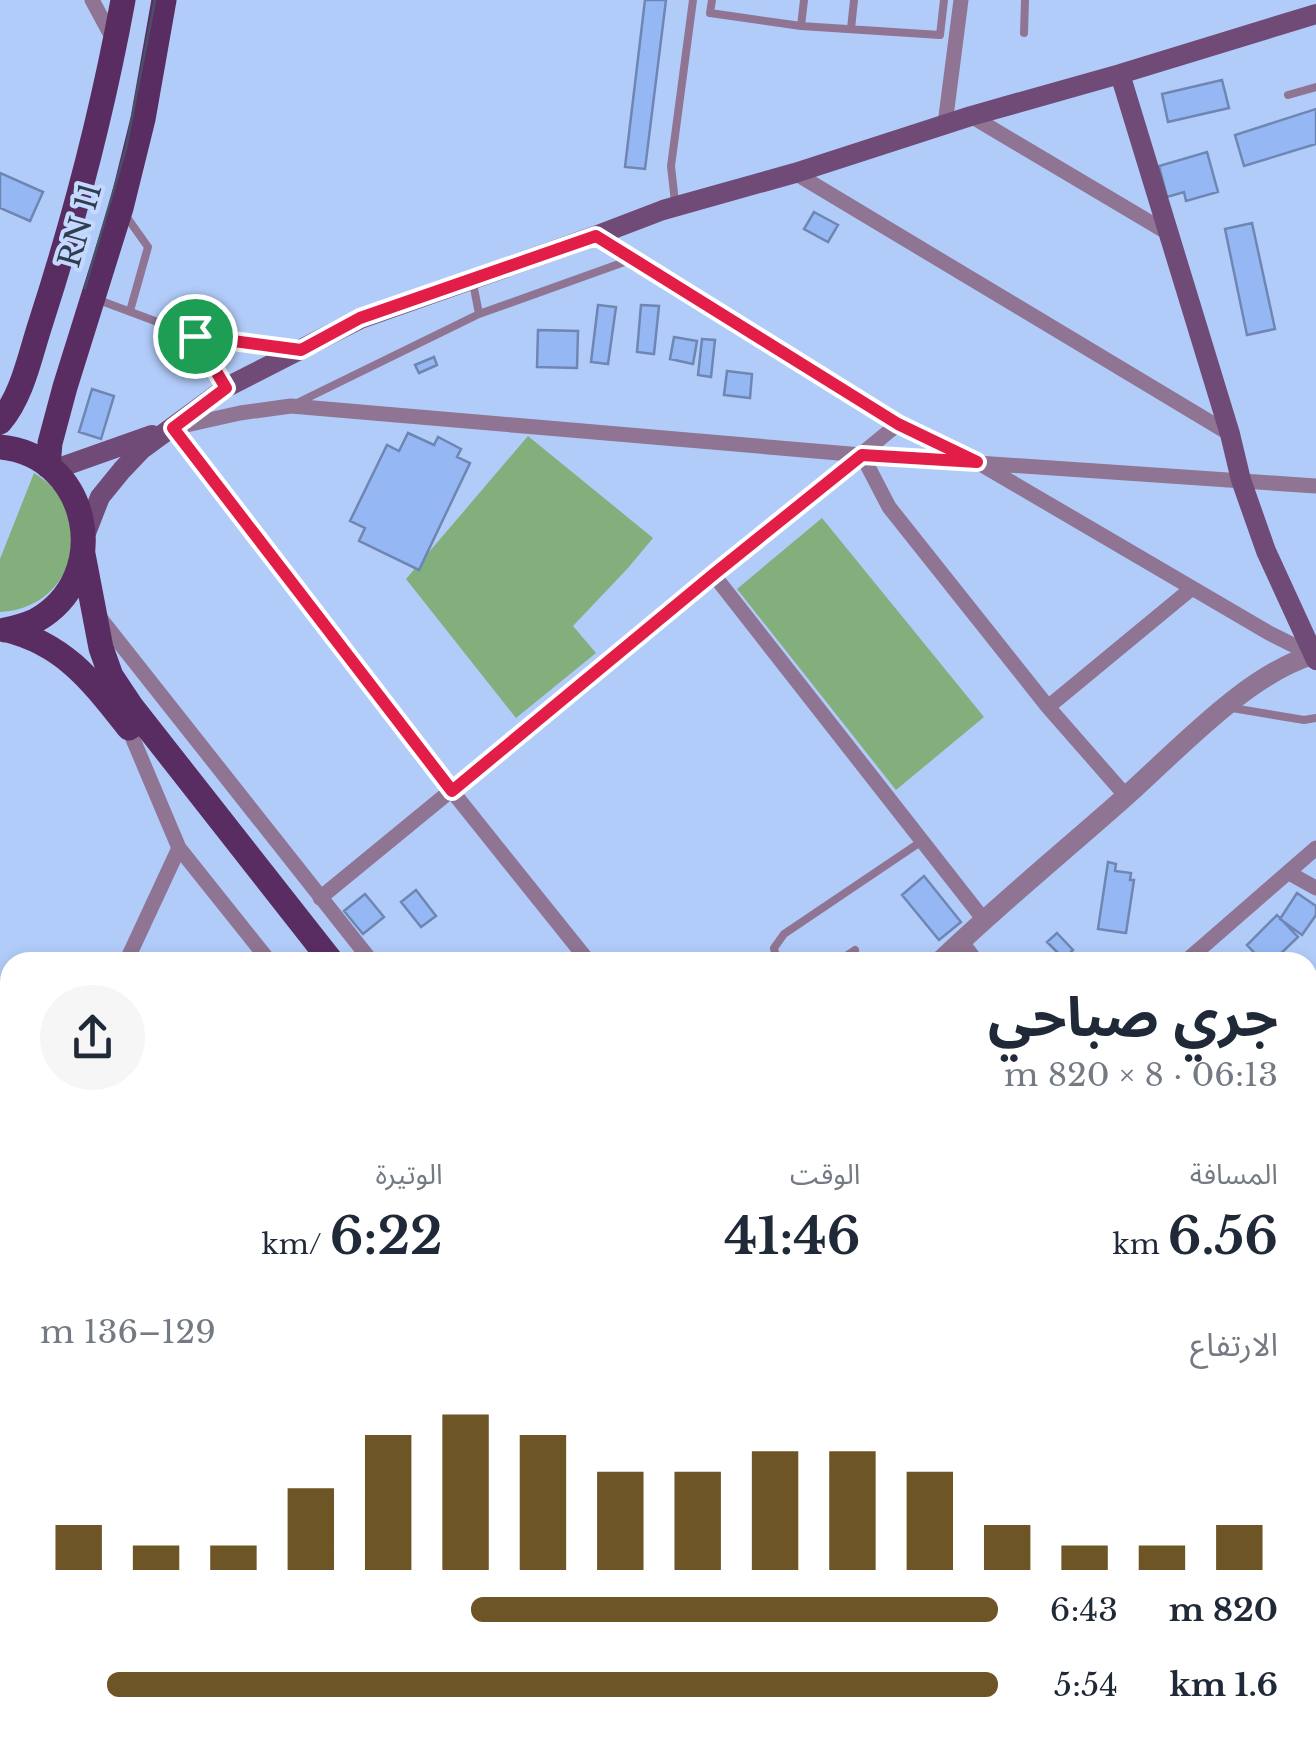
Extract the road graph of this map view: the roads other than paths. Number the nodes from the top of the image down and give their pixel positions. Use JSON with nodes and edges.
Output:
{"nodes":[{"id":1,"x":92,"y":0,"type":"edge"},
{"id":2,"x":123,"y":0,"type":"edge"},
{"id":3,"x":164,"y":0,"type":"edge"},
{"id":4,"x":693,"y":0,"type":"edge"},
{"id":5,"x":712,"y":0,"type":"edge"},
{"id":6,"x":804,"y":0,"type":"edge"},
{"id":7,"x":854,"y":0,"type":"edge"},
{"id":8,"x":944,"y":0,"type":"edge"},
{"id":9,"x":961,"y":0,"type":"edge"},
{"id":10,"x":1025,"y":0,"type":"edge"},
{"id":11,"x":1316,"y":14,"type":"edge"},
{"id":12,"x":801,"y":26,"type":"junction"},
{"id":13,"x":851,"y":29,"type":"junction"},
{"id":14,"x":1024,"y":33,"type":"dead end"},
{"id":15,"x":115,"y":42,"type":"junction"},
{"id":16,"x":1120,"y":74,"type":"junction"},
{"id":17,"x":1316,"y":87,"type":"edge"},
{"id":18,"x":1288,"y":95,"type":"dead end"},
{"id":19,"x":971,"y":116,"type":"junction"},
{"id":20,"x":945,"y":124,"type":"junction"},
{"id":21,"x":796,"y":172,"type":"junction"},
{"id":22,"x":675,"y":207,"type":"junction"},
{"id":23,"x":121,"y":208,"type":"junction"},
{"id":24,"x":1168,"y":233,"type":"junction"},
{"id":25,"x":596,"y":236,"type":"junction"},
{"id":26,"x":632,"y":259,"type":"junction"},
{"id":27,"x":472,"y":280,"type":"junction"},
{"id":28,"x":93,"y":298,"type":"junction"},
{"id":29,"x":130,"y":312,"type":"junction"},
{"id":30,"x":478,"y":314,"type":"junction"},
{"id":31,"x":195,"y":336,"type":"junction"},
{"id":32,"x":301,"y":350,"type":"junction"},
{"id":33,"x":226,"y":388,"type":"junction"},
{"id":34,"x":291,"y":406,"type":"junction"},
{"id":35,"x":0,"y":422,"type":"edge"},
{"id":36,"x":898,"y":424,"type":"junction"},
{"id":37,"x":173,"y":428,"type":"junction"},
{"id":38,"x":1230,"y":434,"type":"junction"},
{"id":39,"x":0,"y":447,"type":"edge"},
{"id":40,"x":862,"y":455,"type":"junction"},
{"id":41,"x":977,"y":462,"type":"junction"},
{"id":42,"x":50,"y":468,"type":"junction"},
{"id":43,"x":1240,"y":480,"type":"junction"},
{"id":44,"x":1316,"y":486,"type":"edge"},
{"id":45,"x":84,"y":546,"type":"junction"},
{"id":46,"x":714,"y":574,"type":"junction"},
{"id":47,"x":1192,"y":589,"type":"junction"},
{"id":48,"x":92,"y":608,"type":"junction"},
{"id":49,"x":4,"y":630,"type":"edge"},
{"id":50,"x":1315,"y":656,"type":"edge"},
{"id":51,"x":1226,"y":706,"type":"junction"},
{"id":52,"x":1048,"y":707,"type":"junction"},
{"id":53,"x":1316,"y":718,"type":"edge"},
{"id":54,"x":127,"y":725,"type":"junction"},
{"id":55,"x":452,"y":791,"type":"junction"},
{"id":56,"x":1126,"y":796,"type":"junction"},
{"id":57,"x":922,"y":840,"type":"junction"},
{"id":58,"x":178,"y":848,"type":"junction"},
{"id":59,"x":1316,"y":848,"type":"edge"},
{"id":60,"x":1289,"y":873,"type":"junction"},
{"id":61,"x":1316,"y":888,"type":"edge"},
{"id":62,"x":320,"y":898,"type":"junction"},
{"id":63,"x":984,"y":920,"type":"junction"},
{"id":64,"x":960,"y":941,"type":"junction"},
{"id":65,"x":854,"y":950,"type":"dead end"},
{"id":66,"x":131,"y":952,"type":"edge"},
{"id":67,"x":262,"y":952,"type":"edge"},
{"id":68,"x":303,"y":952,"type":"edge"},
{"id":69,"x":324,"y":952,"type":"edge"},
{"id":70,"x":364,"y":952,"type":"edge"},
{"id":71,"x":580,"y":952,"type":"edge"},
{"id":72,"x":775,"y":952,"type":"edge"},
{"id":73,"x":851,"y":952,"type":"edge"},
{"id":74,"x":949,"y":952,"type":"edge"},
{"id":75,"x":969,"y":952,"type":"edge"},
{"id":76,"x":1197,"y":952,"type":"edge"}],
"edges":[{"from":1,"to":15,"type":"street"},
{"from":2,"to":15,"type":"main road","name":"RN 11"},
{"from":3,"to":23,"type":"main road","name":"RN 11"},
{"from":4,"to":22,"type":"lane"},
{"from":5,"to":12,"type":"lane"},
{"from":6,"to":12,"type":"lane"},
{"from":7,"to":13,"type":"lane"},
{"from":8,"to":13,"type":"lane"},
{"from":9,"to":20,"type":"street"},
{"from":10,"to":14,"type":"lane"},
{"from":11,"to":16,"type":"main road"},
{"from":12,"to":13,"type":"lane"},
{"from":15,"to":35,"type":"main road","name":"RN 11"},
{"from":16,"to":19,"type":"main road"},
{"from":16,"to":24,"type":"main road"},
{"from":17,"to":18,"type":"lane"},
{"from":19,"to":20,"type":"main road"},
{"from":19,"to":24,"type":"street"},
{"from":20,"to":21,"type":"main road"},
{"from":21,"to":22,"type":"main road"},
{"from":21,"to":38,"type":"street"},
{"from":22,"to":25,"type":"main road"},
{"from":23,"to":28,"type":"main road","name":"RN 11"},
{"from":23,"to":29,"type":"lane"},
{"from":24,"to":38,"type":"main road"},
{"from":25,"to":26,"type":"street"},
{"from":25,"to":27,"type":"main road"},
{"from":26,"to":30,"type":"lane"},
{"from":26,"to":36,"type":"street"},
{"from":27,"to":30,"type":"lane"},
{"from":27,"to":32,"type":"main road"},
{"from":28,"to":29,"type":"lane"},
{"from":28,"to":42,"type":"main road","name":"RN 11"},
{"from":29,"to":31,"type":"lane"},
{"from":30,"to":34,"type":"lane"},
{"from":31,"to":32,"type":"lane"},
{"from":31,"to":33,"type":"lane"},
{"from":32,"to":33,"type":"main road"},
{"from":33,"to":37,"type":"main road"},
{"from":34,"to":37,"type":"street"},
{"from":34,"to":40,"type":"street"},
{"from":36,"to":40,"type":"street"},
{"from":36,"to":41,"type":"street"},
{"from":37,"to":42,"type":"main road"},
{"from":37,"to":45,"type":"main road"},
{"from":37,"to":55,"type":"street"},
{"from":38,"to":43,"type":"main road"},
{"from":39,"to":42,"type":"main road"},
{"from":40,"to":41,"type":"street"},
{"from":40,"to":46,"type":"street"},
{"from":40,"to":52,"type":"street"},
{"from":41,"to":43,"type":"street"},
{"from":41,"to":47,"type":"street"},
{"from":42,"to":45,"type":"main road"},
{"from":43,"to":44,"type":"street"},
{"from":43,"to":50,"type":"main road"},
{"from":45,"to":48,"type":"main road"},
{"from":45,"to":49,"type":"main road"},
{"from":46,"to":55,"type":"street"},
{"from":46,"to":57,"type":"street"},
{"from":47,"to":50,"type":"street"},
{"from":47,"to":52,"type":"street"},
{"from":48,"to":62,"type":"street"},
{"from":48,"to":69,"type":"main road"},
{"from":49,"to":54,"type":"main road"},
{"from":50,"to":51,"type":"street"},
{"from":51,"to":53,"type":"lane"},
{"from":51,"to":56,"type":"street"},
{"from":52,"to":56,"type":"street"},
{"from":54,"to":58,"type":"street"},
{"from":54,"to":68,"type":"main road"},
{"from":55,"to":62,"type":"street"},
{"from":55,"to":71,"type":"street"},
{"from":56,"to":63,"type":"street"},
{"from":57,"to":63,"type":"street"},
{"from":57,"to":72,"type":"lane"},
{"from":58,"to":66,"type":"street"},
{"from":58,"to":67,"type":"street"},
{"from":59,"to":60,"type":"street"},
{"from":60,"to":61,"type":"street"},
{"from":60,"to":76,"type":"street"},
{"from":62,"to":70,"type":"street"},
{"from":63,"to":64,"type":"street"},
{"from":64,"to":74,"type":"street"},
{"from":64,"to":75,"type":"street"},
{"from":65,"to":73,"type":"lane"}]}
